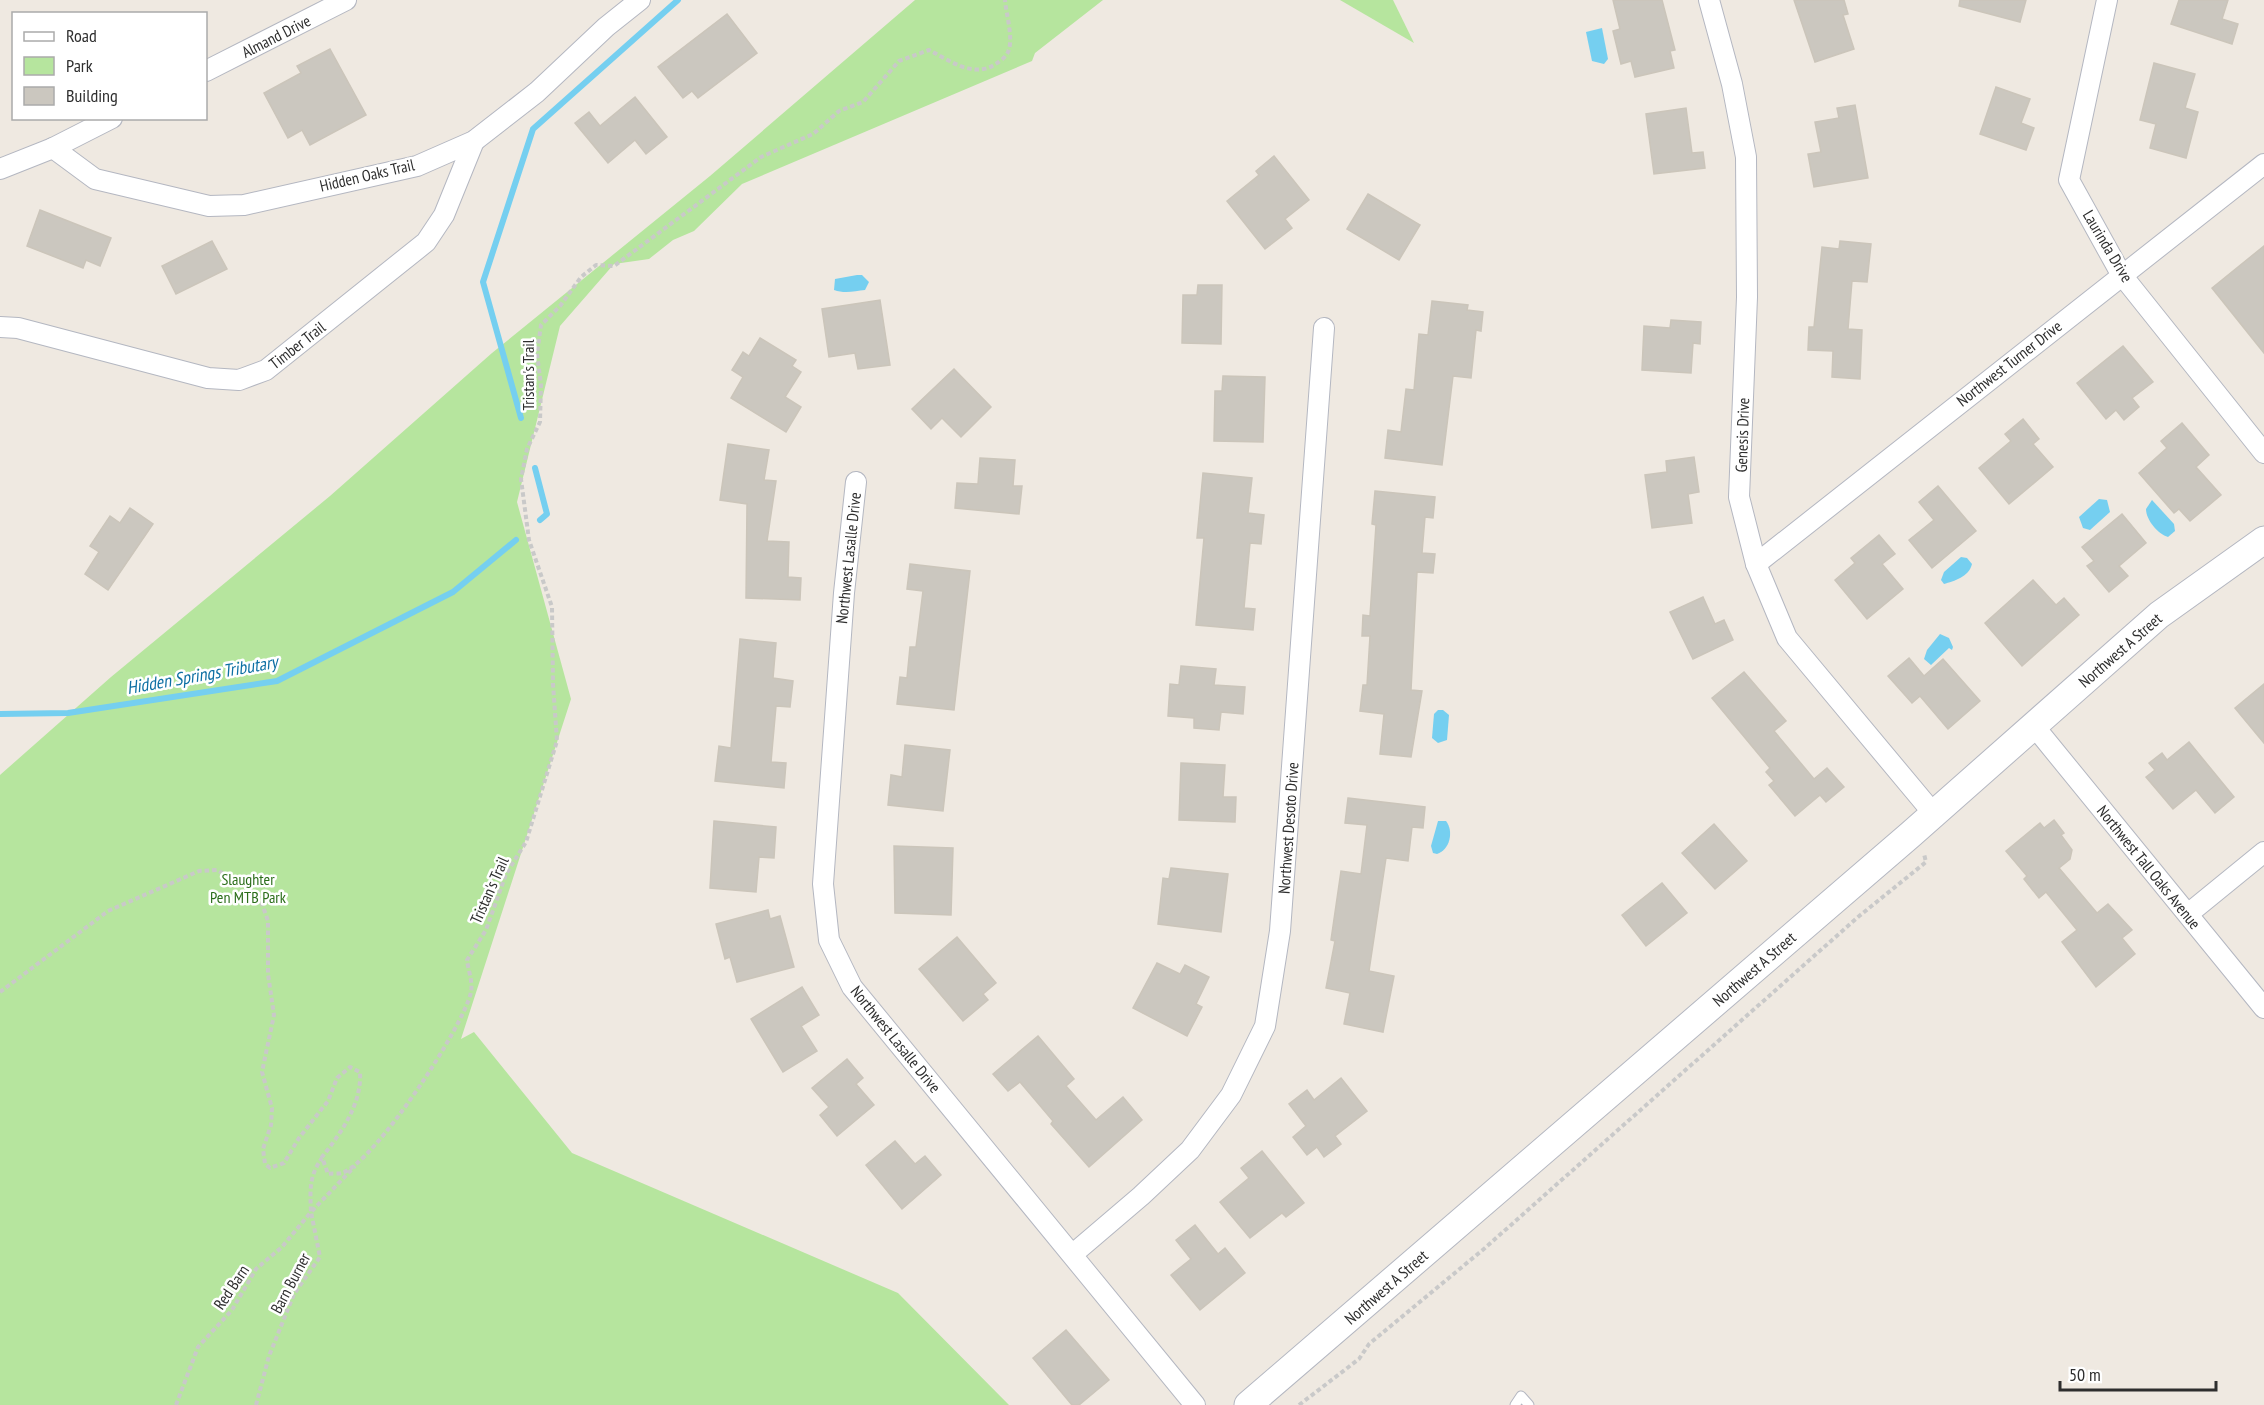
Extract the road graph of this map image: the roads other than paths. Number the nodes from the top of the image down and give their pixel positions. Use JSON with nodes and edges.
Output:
{"nodes":[{"id":1,"x":346,"y":0,"type":"edge"},
{"id":2,"x":640,"y":0,"type":"edge"},
{"id":3,"x":1709,"y":0,"type":"edge"},
{"id":4,"x":2107,"y":0,"type":"edge"},
{"id":5,"x":207,"y":70,"type":"edge"},
{"id":6,"x":108,"y":120,"type":"edge"},
{"id":7,"x":474,"y":141,"type":"junction"},
{"id":8,"x":53,"y":148,"type":"junction"},
{"id":9,"x":2264,"y":164,"type":"edge"},
{"id":10,"x":0,"y":169,"type":"edge"},
{"id":11,"x":2121,"y":274,"type":"junction"},
{"id":12,"x":0,"y":327,"type":"edge"},
{"id":13,"x":1324,"y":328,"type":"dead end"},
{"id":14,"x":2264,"y":453,"type":"edge"},
{"id":15,"x":856,"y":482,"type":"dead end"},
{"id":16,"x":2264,"y":540,"type":"edge"},
{"id":17,"x":1756,"y":564,"type":"junction"},
{"id":18,"x":2034,"y":726,"type":"junction"},
{"id":19,"x":1933,"y":813,"type":"junction"},
{"id":20,"x":2264,"y":852,"type":"edge"},
{"id":21,"x":2188,"y":914,"type":"junction"},
{"id":22,"x":2264,"y":1008,"type":"edge"},
{"id":23,"x":1073,"y":1254,"type":"junction"},
{"id":24,"x":1195,"y":1405,"type":"edge"},
{"id":25,"x":1248,"y":1405,"type":"edge"},
{"id":26,"x":1515,"y":1405,"type":"edge"},
{"id":27,"x":1530,"y":1405,"type":"edge"}],
"edges":[{"from":1,"to":5,"type":"street","name":"Almand Drive"},
{"from":2,"to":7,"type":"street","name":"Hidden Oaks Trail"},
{"from":3,"to":17,"type":"street","name":"Genesis Drive"},
{"from":4,"to":11,"type":"street","name":"Laurinda Drive"},
{"from":6,"to":8,"type":"street"},
{"from":7,"to":8,"type":"street","name":"Hidden Oaks Trail"},
{"from":7,"to":12,"type":"street","name":"Timber Trail"},
{"from":8,"to":10,"type":"street"},
{"from":9,"to":11,"type":"street","name":"Northwest Turner Drive"},
{"from":11,"to":14,"type":"street","name":"Laurinda Drive"},
{"from":11,"to":17,"type":"street","name":"Northwest Turner Drive"},
{"from":13,"to":23,"type":"street","name":"Northwest Desoto Drive"},
{"from":15,"to":23,"type":"street","name":"Northwest Lasalle Drive"},
{"from":16,"to":18,"type":"street","name":"Northwest A Street"},
{"from":17,"to":19,"type":"street","name":"Genesis Drive"},
{"from":18,"to":19,"type":"street","name":"Northwest A Street"},
{"from":18,"to":21,"type":"street","name":"Northwest Tall Oaks Avenue"},
{"from":19,"to":25,"type":"street","name":"Northwest A Street"},
{"from":20,"to":21,"type":"street"},
{"from":21,"to":22,"type":"street","name":"Northwest Tall Oaks Avenue"},
{"from":23,"to":24,"type":"street","name":"Northwest Lasalle Drive"},
{"from":26,"to":27,"type":"lane"}]}
